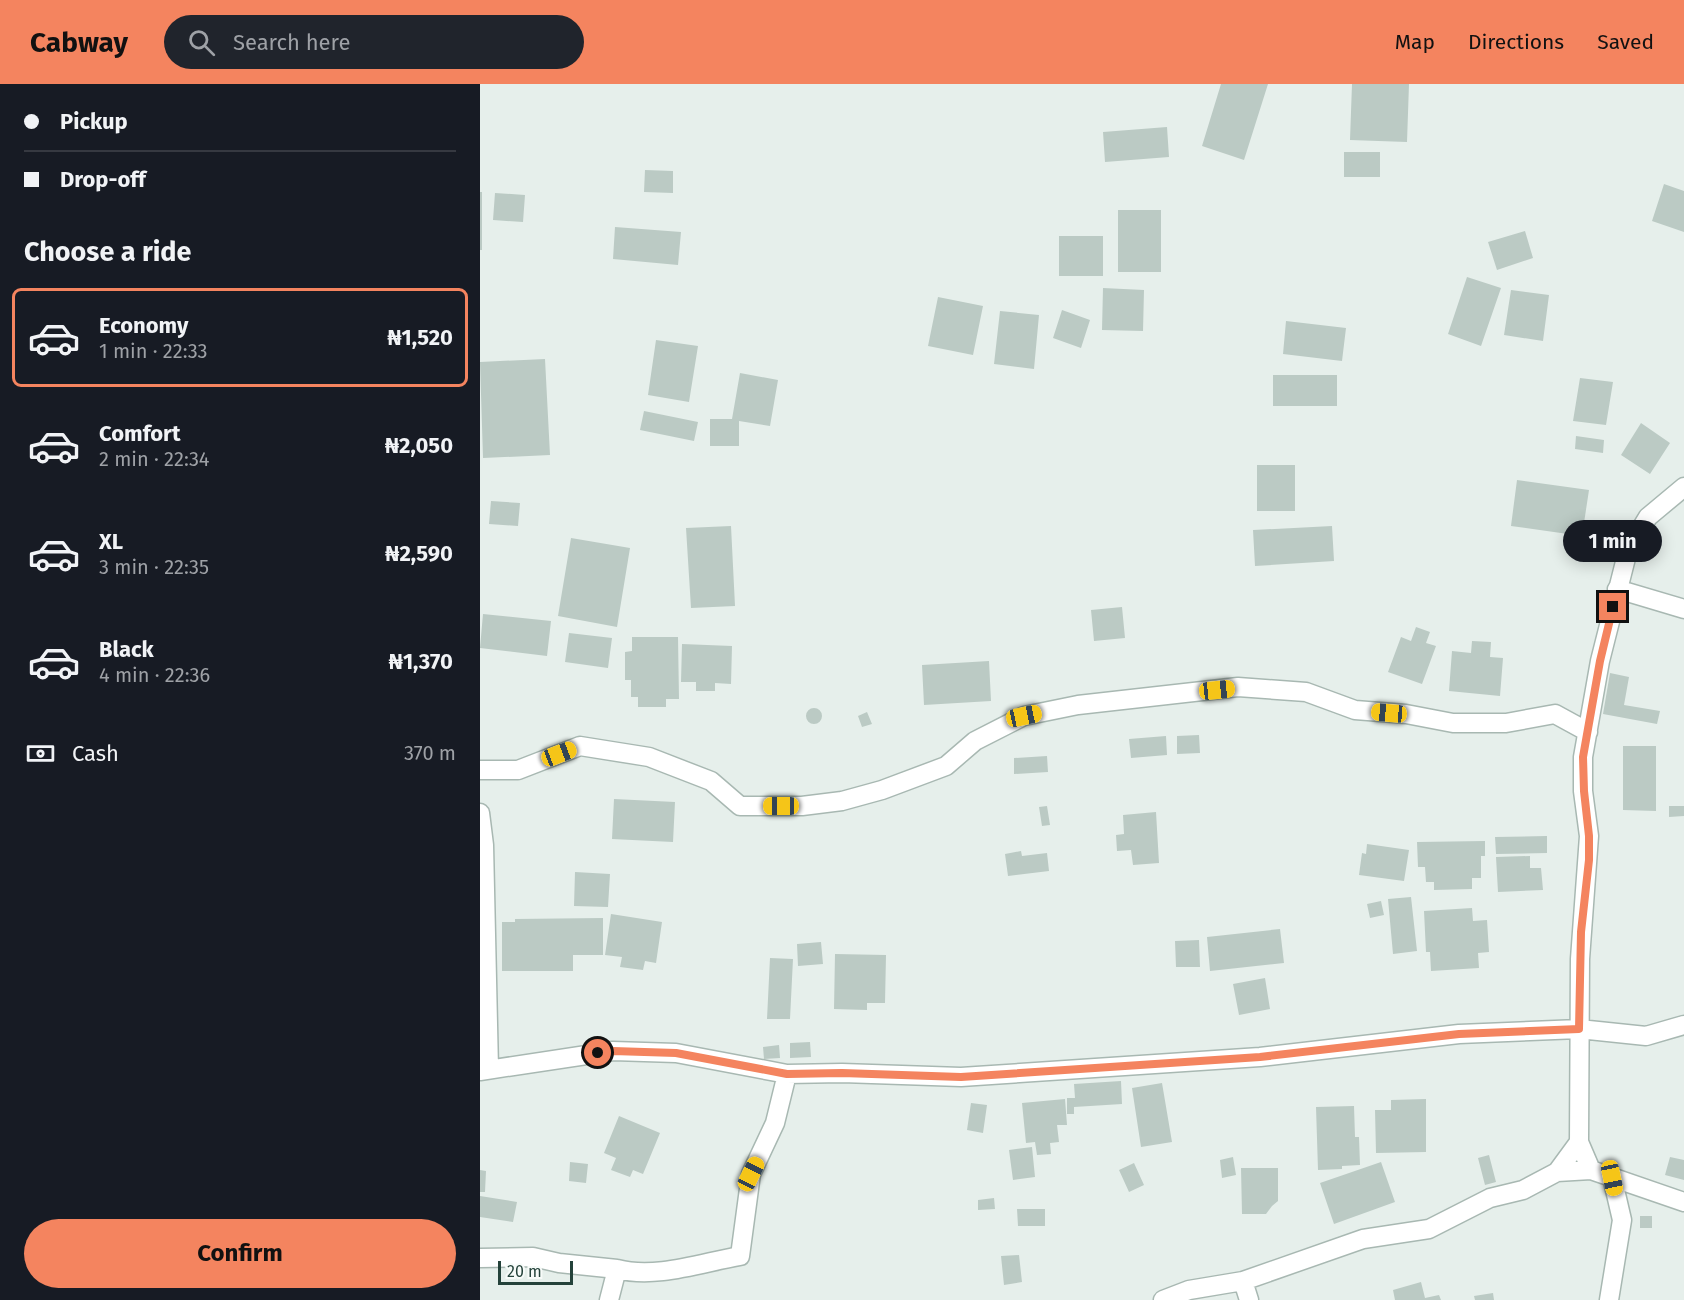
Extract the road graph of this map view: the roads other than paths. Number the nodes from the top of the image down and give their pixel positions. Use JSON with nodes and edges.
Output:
{"nodes":[{"id":1,"x":1684,"y":487,"type":"edge"},
{"id":2,"x":1617,"y":589,"type":"junction"},
{"id":3,"x":1684,"y":609,"type":"edge"},
{"id":4,"x":1588,"y":732,"type":"junction"},
{"id":5,"x":480,"y":770,"type":"edge"},
{"id":6,"x":480,"y":813,"type":"edge"},
{"id":7,"x":1684,"y":1025,"type":"edge"},
{"id":8,"x":1579,"y":1029,"type":"junction"},
{"id":9,"x":485,"y":1070,"type":"edge"},
{"id":10,"x":787,"y":1074,"type":"junction"},
{"id":11,"x":1579,"y":1142,"type":"junction"},
{"id":12,"x":1591,"y":1170,"type":"junction"},
{"id":13,"x":1557,"y":1172,"type":"junction"},
{"id":14,"x":1612,"y":1178,"type":"junction"},
{"id":15,"x":1684,"y":1202,"type":"edge"},
{"id":16,"x":480,"y":1258,"type":"edge"},
{"id":17,"x":617,"y":1269,"type":"junction"},
{"id":18,"x":1243,"y":1281,"type":"junction"},
{"id":19,"x":609,"y":1300,"type":"edge"},
{"id":20,"x":1163,"y":1300,"type":"edge"},
{"id":21,"x":1249,"y":1300,"type":"edge"},
{"id":22,"x":1610,"y":1300,"type":"edge"}],
"edges":[{"from":1,"to":2,"type":"street"},
{"from":2,"to":3,"type":"street"},
{"from":2,"to":4,"type":"street"},
{"from":4,"to":5,"type":"street"},
{"from":4,"to":8,"type":"street"},
{"from":6,"to":9,"type":"street"},
{"from":7,"to":8,"type":"street"},
{"from":8,"to":10,"type":"street"},
{"from":8,"to":11,"type":"street"},
{"from":9,"to":10,"type":"street"},
{"from":10,"to":17,"type":"street"},
{"from":11,"to":12,"type":"street"},
{"from":11,"to":13,"type":"street"},
{"from":12,"to":13,"type":"street"},
{"from":12,"to":14,"type":"street"},
{"from":13,"to":18,"type":"street"},
{"from":14,"to":15,"type":"street"},
{"from":14,"to":22,"type":"street"},
{"from":16,"to":17,"type":"street"},
{"from":17,"to":19,"type":"street"},
{"from":18,"to":20,"type":"street"},
{"from":18,"to":21,"type":"street"}]}
